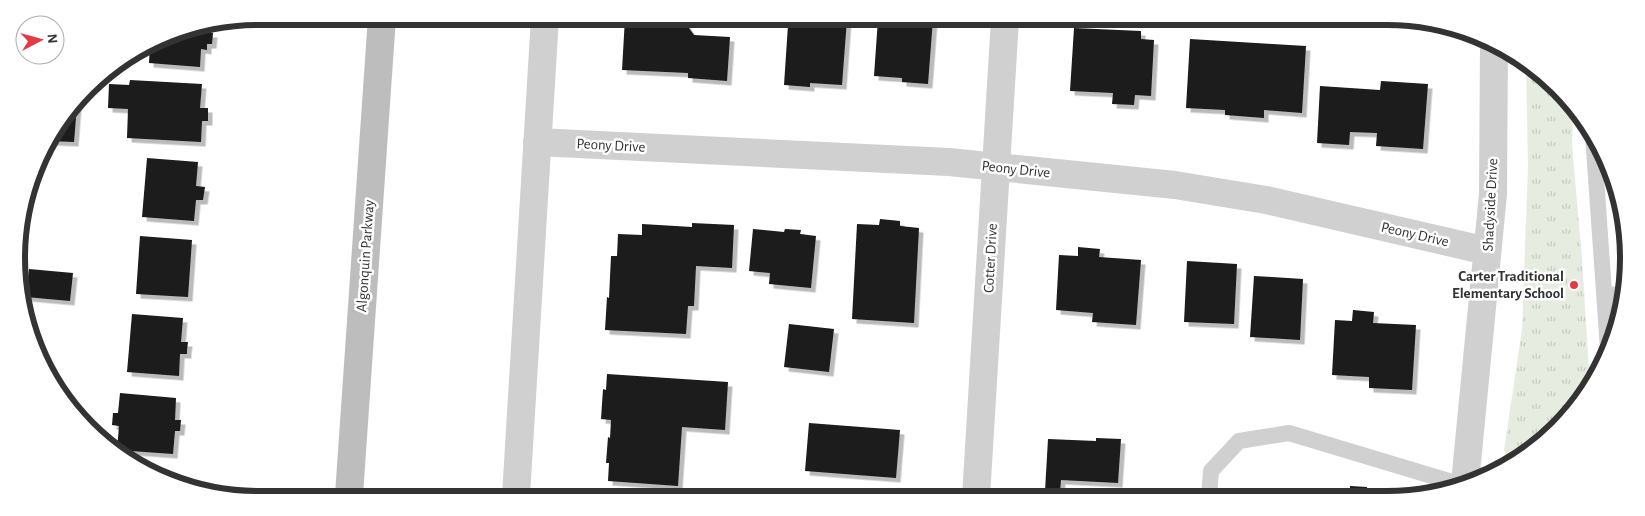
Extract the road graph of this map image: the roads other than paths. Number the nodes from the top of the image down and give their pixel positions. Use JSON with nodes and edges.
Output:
{"nodes":[{"id":1,"x":381,"y":25,"type":"edge"},
{"id":2,"x":544,"y":25,"type":"edge"},
{"id":3,"x":1005,"y":25,"type":"edge"},
{"id":4,"x":1494,"y":51,"type":"edge"},
{"id":5,"x":537,"y":142,"type":"junction"},
{"id":6,"x":1594,"y":152,"type":"edge"},
{"id":7,"x":995,"y":167,"type":"junction"},
{"id":8,"x":1488,"y":251,"type":"junction"},
{"id":9,"x":1617,"y":294,"type":"edge"},
{"id":10,"x":1604,"y":295,"type":"junction"},
{"id":11,"x":1607,"y":335,"type":"edge"},
{"id":12,"x":1466,"y":477,"type":"edge"},
{"id":13,"x":1451,"y":482,"type":"edge"},
{"id":14,"x":349,"y":491,"type":"edge"},
{"id":15,"x":516,"y":491,"type":"edge"},
{"id":16,"x":976,"y":491,"type":"edge"},
{"id":17,"x":1210,"y":491,"type":"edge"}],
"edges":[{"from":1,"to":14,"type":"main road","name":"Algonquin Parkway"},
{"from":2,"to":5,"type":"street"},
{"from":3,"to":7,"type":"street","name":"Cotter Drive"},
{"from":4,"to":8,"type":"street","name":"Shadyside Drive"},
{"from":5,"to":7,"type":"street","name":"Peony Drive"},
{"from":5,"to":15,"type":"street"},
{"from":6,"to":10,"type":"lane"},
{"from":7,"to":8,"type":"street","name":"Peony Drive"},
{"from":7,"to":16,"type":"street","name":"Cotter Drive"},
{"from":8,"to":12,"type":"street","name":"Shadyside Drive"},
{"from":9,"to":10,"type":"lane"},
{"from":10,"to":11,"type":"lane"},
{"from":13,"to":17,"type":"lane"}]}
